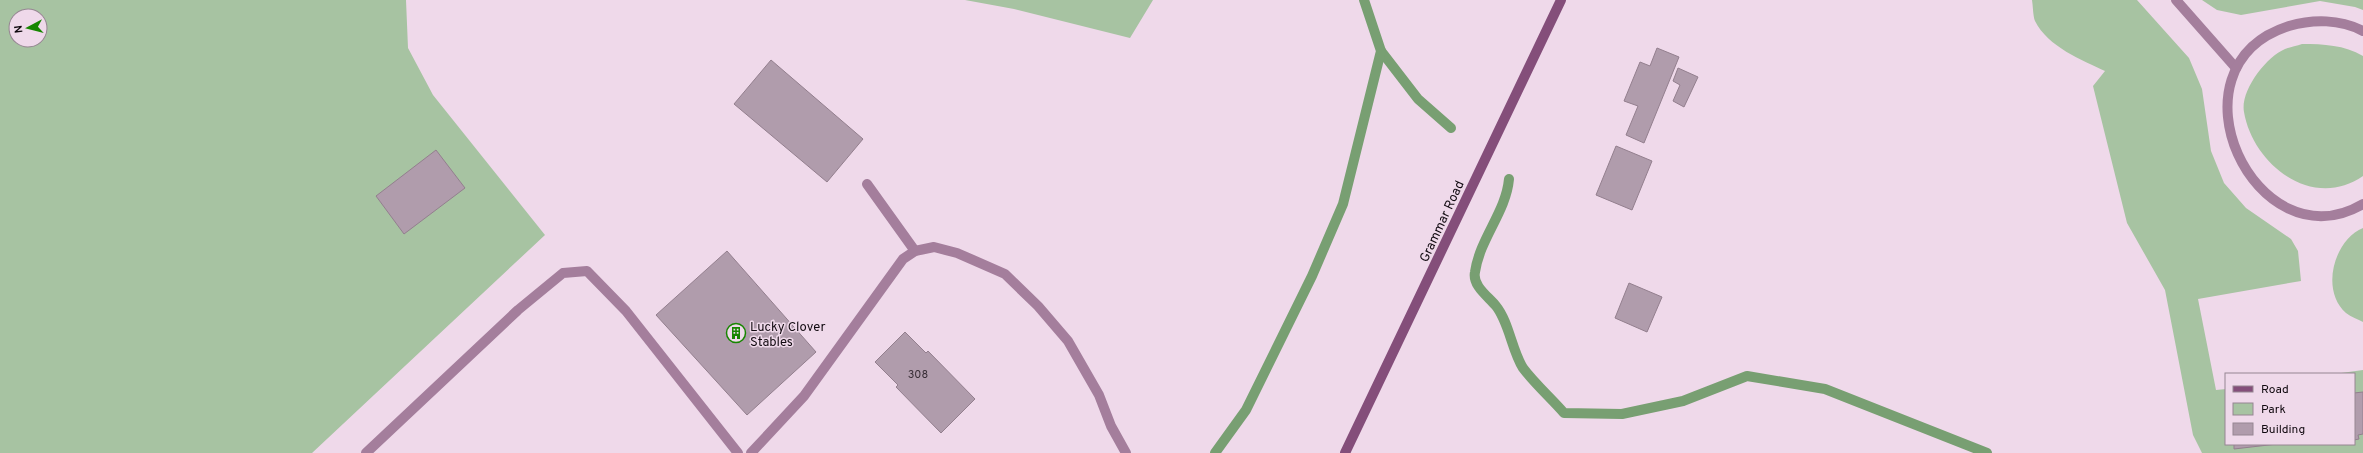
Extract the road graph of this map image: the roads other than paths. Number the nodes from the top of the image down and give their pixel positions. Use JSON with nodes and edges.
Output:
{"nodes":[{"id":1,"x":1560,"y":0,"type":"edge"},
{"id":2,"x":2176,"y":0,"type":"edge"},
{"id":3,"x":2363,"y":31,"type":"edge"},
{"id":4,"x":2236,"y":68,"type":"junction"},
{"id":5,"x":867,"y":184,"type":"dead end"},
{"id":6,"x":2363,"y":204,"type":"edge"},
{"id":7,"x":915,"y":252,"type":"junction"},
{"id":8,"x":366,"y":453,"type":"edge"},
{"id":9,"x":738,"y":453,"type":"edge"},
{"id":10,"x":751,"y":453,"type":"edge"},
{"id":11,"x":1126,"y":453,"type":"edge"},
{"id":12,"x":1345,"y":453,"type":"edge"}],
"edges":[{"from":1,"to":12,"type":"street","name":"Grammar Road"},
{"from":2,"to":4,"type":"street"},
{"from":3,"to":4,"type":"street"},
{"from":4,"to":6,"type":"street"},
{"from":5,"to":7,"type":"street"},
{"from":7,"to":10,"type":"street"},
{"from":7,"to":11,"type":"street"},
{"from":8,"to":9,"type":"street"}]}
